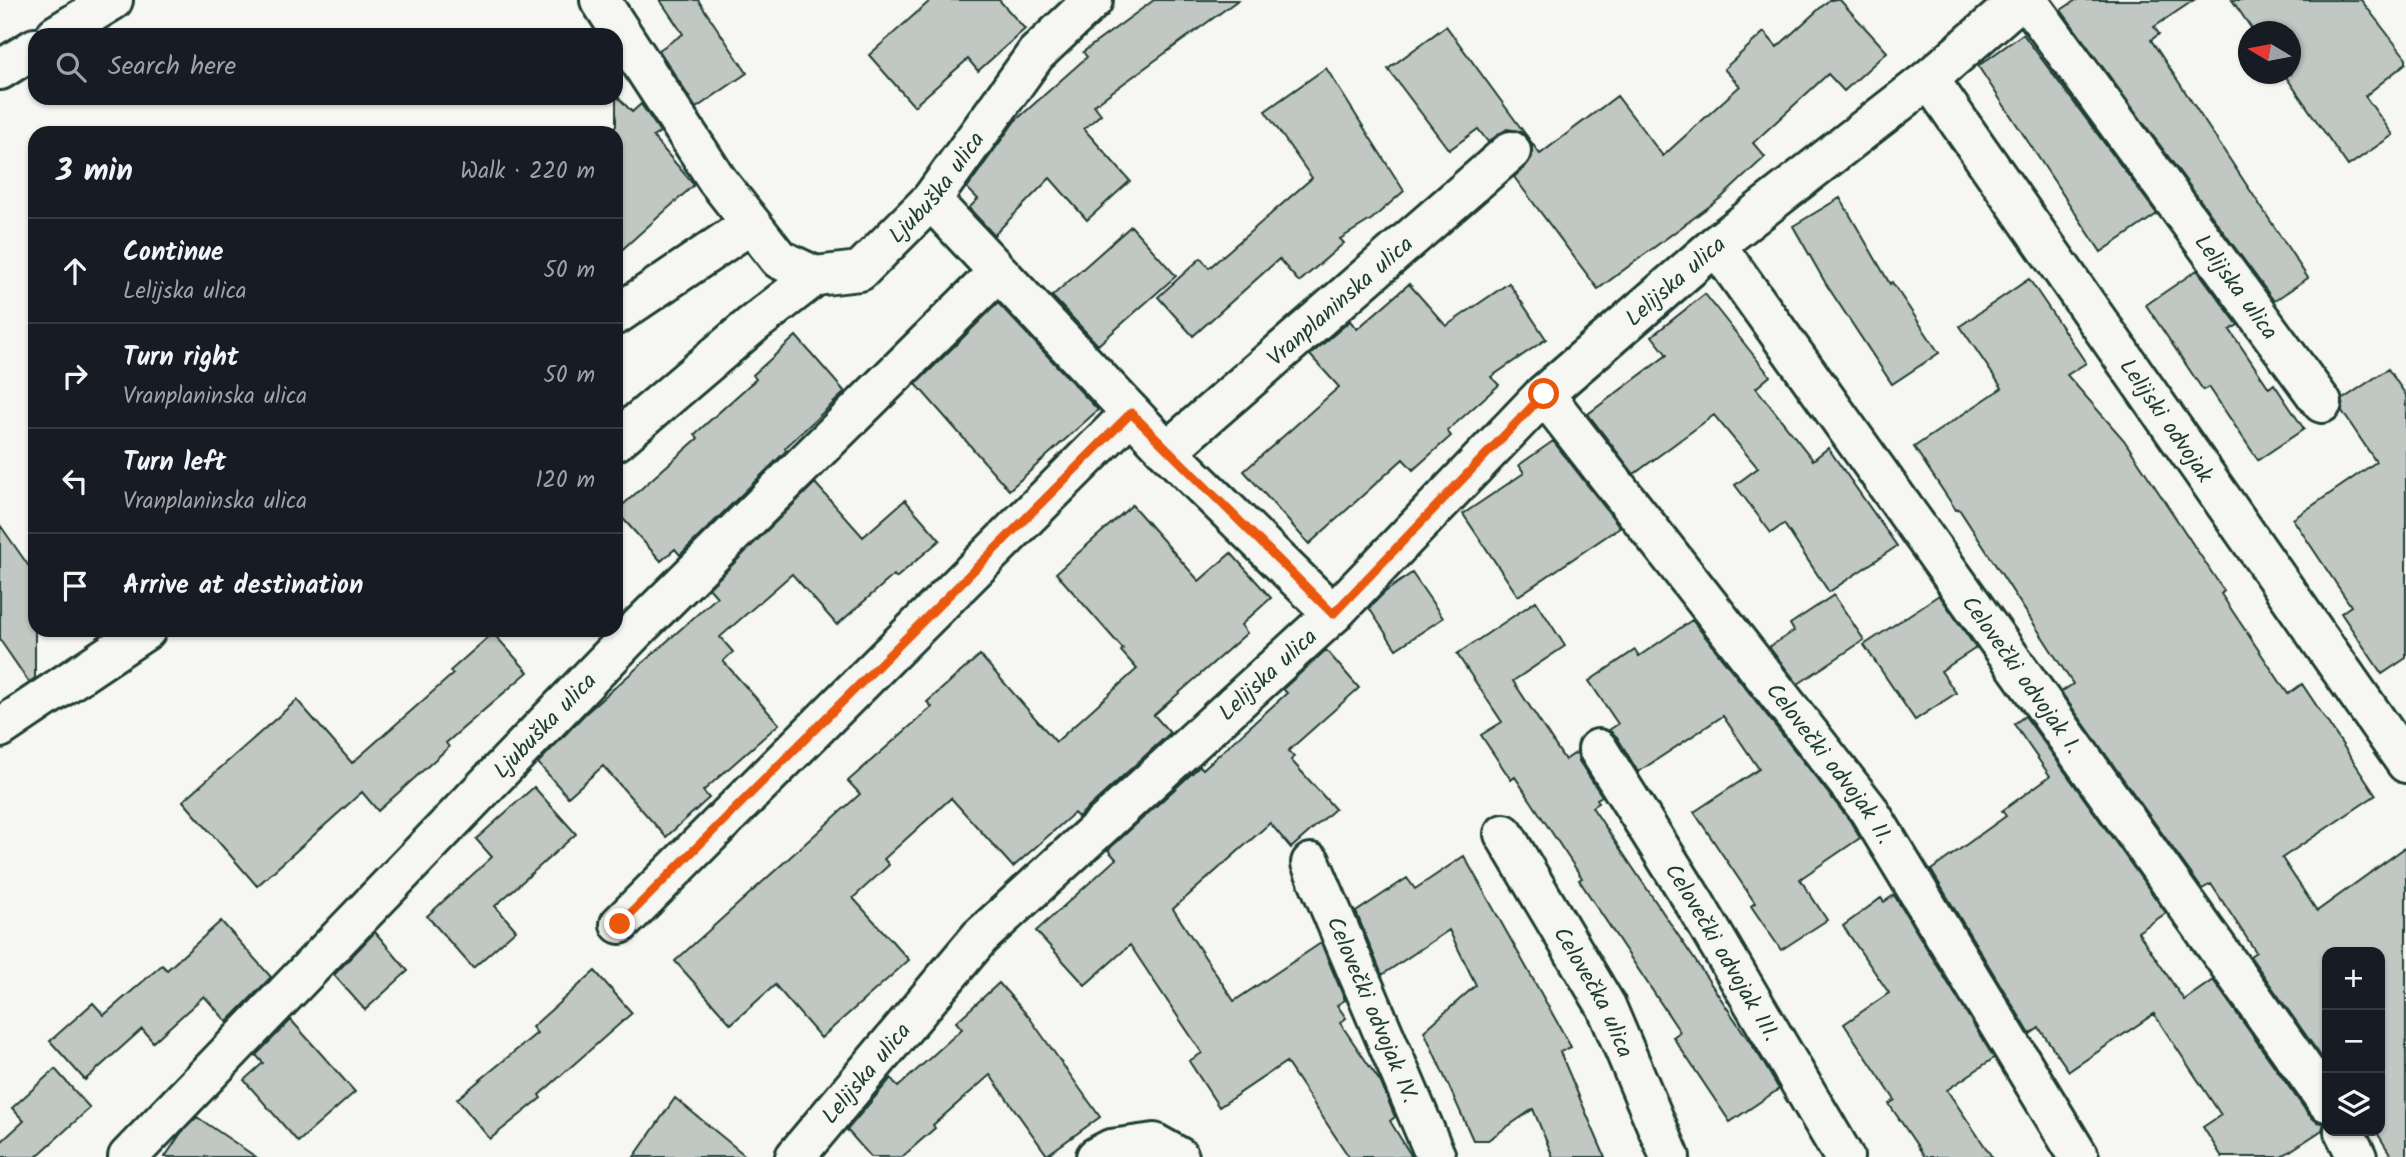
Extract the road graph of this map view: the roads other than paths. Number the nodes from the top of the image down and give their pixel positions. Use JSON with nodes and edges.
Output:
{"nodes":[{"id":1,"x":113,"y":0,"type":"edge"},
{"id":2,"x":600,"y":0,"type":"edge"},
{"id":3,"x":1093,"y":0,"type":"edge"},
{"id":4,"x":2020,"y":0,"type":"edge"},
{"id":5,"x":2027,"y":0,"type":"edge"},
{"id":6,"x":67,"y":28,"type":"edge"},
{"id":7,"x":618,"y":28,"type":"edge"},
{"id":8,"x":623,"y":35,"type":"edge"},
{"id":9,"x":28,"y":52,"type":"edge"},
{"id":10,"x":0,"y":70,"type":"edge"},
{"id":11,"x":1929,"y":79,"type":"junction"},
{"id":12,"x":1511,"y":151,"type":"dead end"},
{"id":13,"x":930,"y":200,"type":"junction"},
{"id":14,"x":751,"y":224,"type":"junction"},
{"id":15,"x":1716,"y":245,"type":"junction"},
{"id":16,"x":998,"y":272,"type":"junction"},
{"id":17,"x":815,"y":276,"type":"junction"},
{"id":18,"x":623,"y":310,"type":"edge"},
{"id":19,"x":1544,"y":394,"type":"junction"},
{"id":20,"x":2322,"y":403,"type":"dead end"},
{"id":21,"x":1131,"y":413,"type":"junction"},
{"id":22,"x":623,"y":435,"type":"edge"},
{"id":23,"x":1167,"y":451,"type":"junction"},
{"id":24,"x":1333,"y":614,"type":"junction"},
{"id":25,"x":136,"y":637,"type":"edge"},
{"id":26,"x":0,"y":728,"type":"edge"},
{"id":27,"x":1598,"y":749,"type":"dead end"},
{"id":28,"x":2406,"y":763,"type":"edge"},
{"id":29,"x":1504,"y":834,"type":"dead end"},
{"id":30,"x":1311,"y":863,"type":"dead end"},
{"id":31,"x":620,"y":924,"type":"dead end"},
{"id":32,"x":2322,"y":1094,"type":"edge"},
{"id":33,"x":2346,"y":1136,"type":"edge"},
{"id":34,"x":128,"y":1157,"type":"edge"},
{"id":35,"x":795,"y":1157,"type":"edge"},
{"id":36,"x":1096,"y":1157,"type":"edge"},
{"id":37,"x":1179,"y":1157,"type":"edge"},
{"id":38,"x":1436,"y":1157,"type":"edge"},
{"id":39,"x":1670,"y":1157,"type":"edge"},
{"id":40,"x":1844,"y":1157,"type":"edge"},
{"id":41,"x":2079,"y":1157,"type":"edge"},
{"id":42,"x":2357,"y":1157,"type":"edge"}],
"edges":[{"from":1,"to":6,"type":"street"},
{"from":2,"to":7,"type":"street"},
{"from":3,"to":13,"type":"street","name":"Ljubuška ulica"},
{"from":4,"to":11,"type":"street","name":"Lelijska ulica"},
{"from":5,"to":20,"type":"street","name":"Lelijska ulica"},
{"from":8,"to":14,"type":"street"},
{"from":9,"to":10,"type":"street"},
{"from":11,"to":15,"type":"street","name":"Lelijska ulica"},
{"from":11,"to":28,"type":"street","name":"Lelijski odvojak"},
{"from":12,"to":23,"type":"street","name":"Vranplaninska ulica"},
{"from":13,"to":16,"type":"street"},
{"from":13,"to":17,"type":"street","name":"Ljubuška ulica"},
{"from":14,"to":17,"type":"street"},
{"from":14,"to":18,"type":"street"},
{"from":15,"to":19,"type":"street","name":"Lelijska ulica"},
{"from":15,"to":32,"type":"street","name":"Celovečki odvojak I."},
{"from":16,"to":21,"type":"street"},
{"from":16,"to":34,"type":"street","name":"Ljubuška ulica"},
{"from":17,"to":22,"type":"street"},
{"from":19,"to":24,"type":"street","name":"Lelijska ulica"},
{"from":19,"to":41,"type":"street","name":"Celovečki odvojak II."},
{"from":21,"to":23,"type":"street"},
{"from":21,"to":31,"type":"street"},
{"from":23,"to":24,"type":"street"},
{"from":24,"to":35,"type":"street","name":"Lelijska ulica"},
{"from":25,"to":26,"type":"street"},
{"from":27,"to":40,"type":"street","name":"Celovečki odvojak III."},
{"from":29,"to":39,"type":"street","name":"Celovečka ulica"},
{"from":30,"to":38,"type":"street","name":"Celovečki odvojak IV."},
{"from":33,"to":42,"type":"street"},
{"from":36,"to":37,"type":"street"}]}
